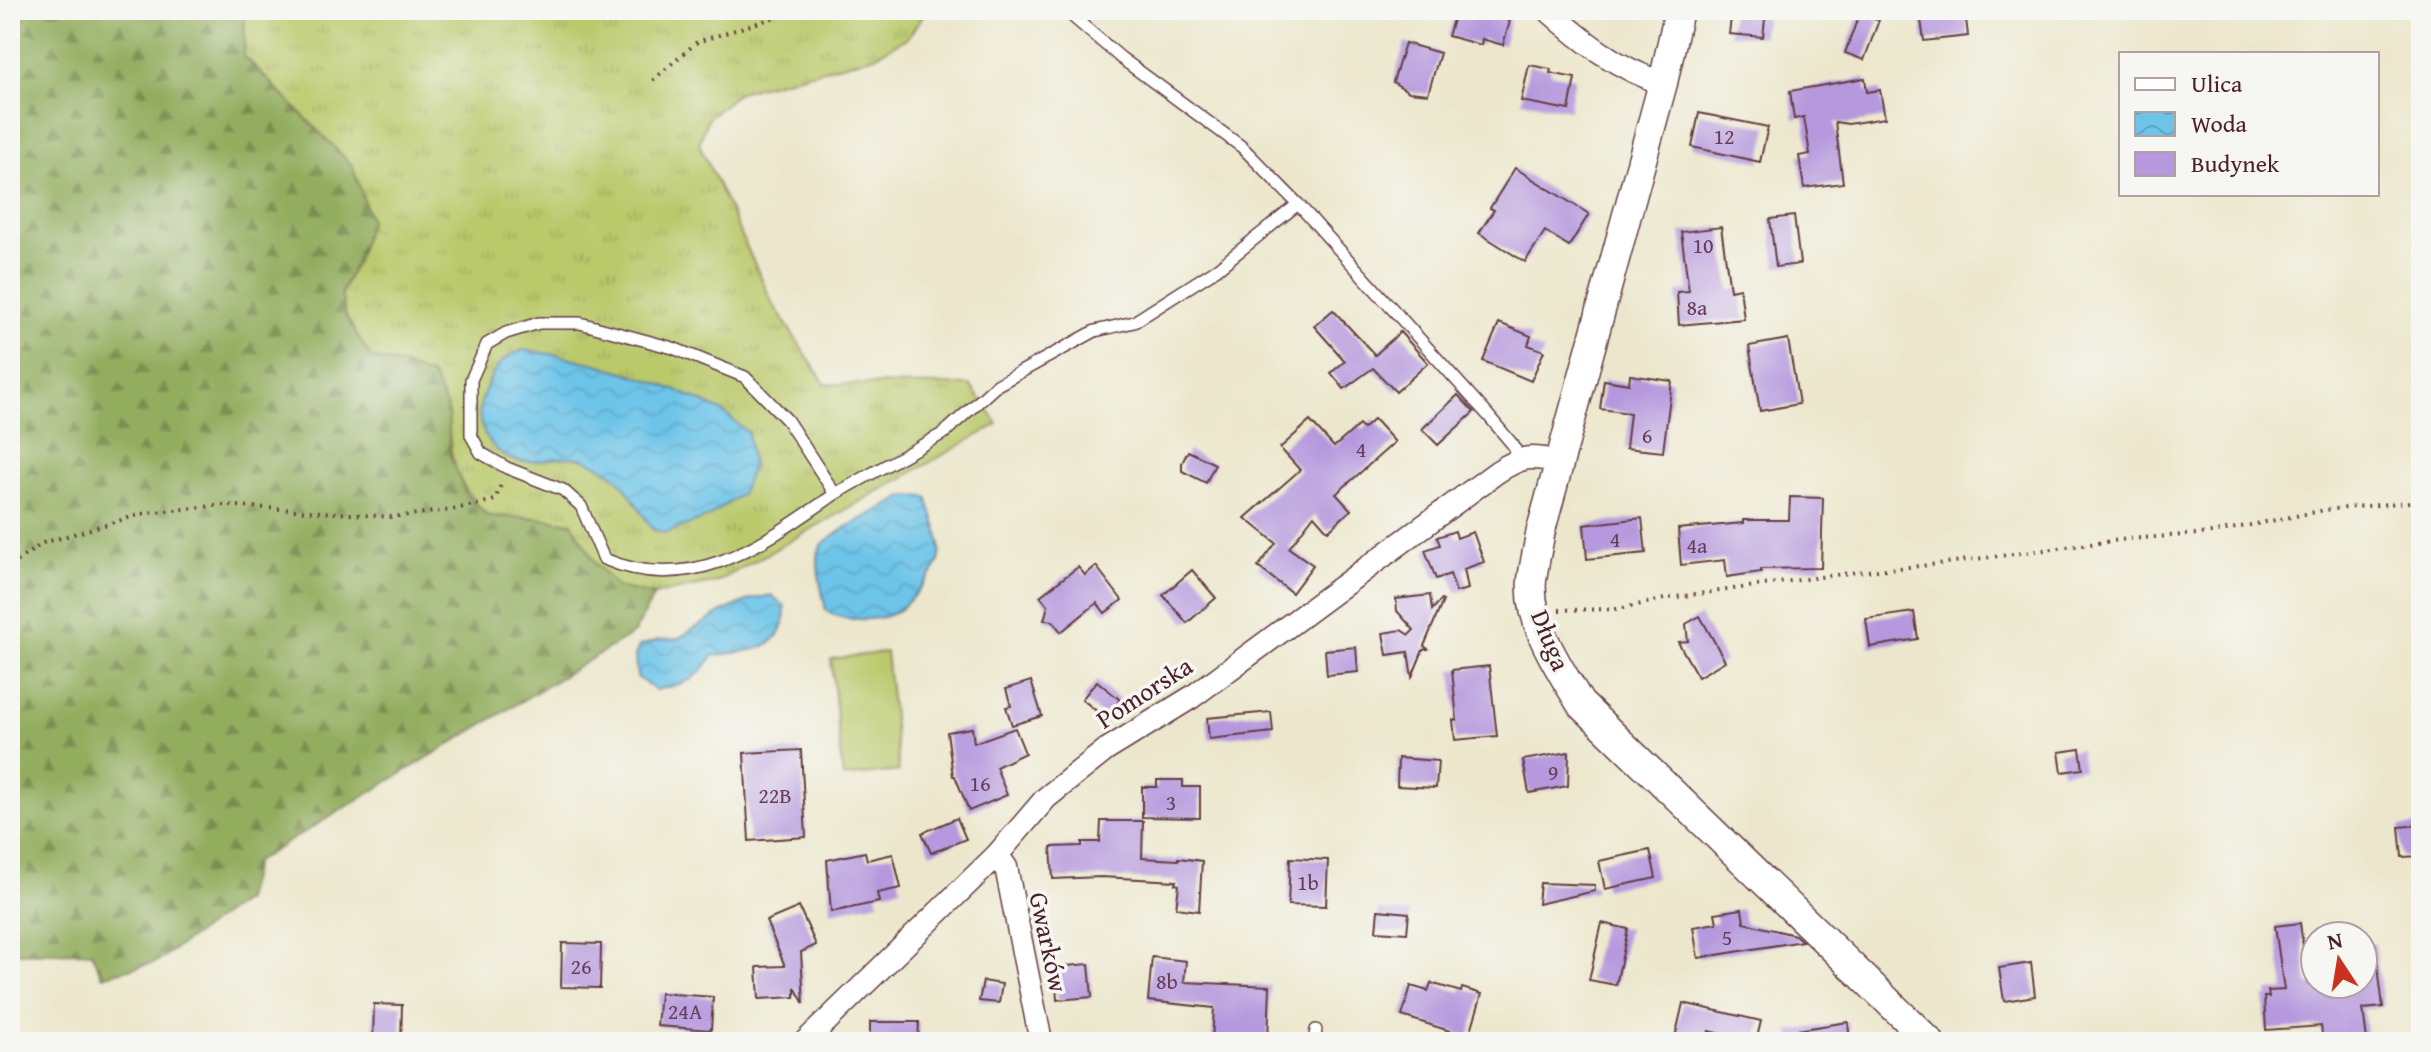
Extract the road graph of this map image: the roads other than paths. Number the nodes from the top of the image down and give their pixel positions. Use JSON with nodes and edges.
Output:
{"nodes":[{"id":1,"x":1065,"y":10,"type":"edge"},
{"id":2,"x":1548,"y":10,"type":"edge"},
{"id":3,"x":1679,"y":10,"type":"edge"},
{"id":4,"x":1663,"y":83,"type":"junction"},
{"id":5,"x":1298,"y":204,"type":"junction"},
{"id":6,"x":1519,"y":458,"type":"junction"},
{"id":7,"x":1559,"y":462,"type":"junction"},
{"id":8,"x":835,"y":494,"type":"junction"},
{"id":9,"x":997,"y":855,"type":"junction"},
{"id":10,"x":805,"y":1042,"type":"edge"},
{"id":11,"x":1041,"y":1042,"type":"edge"},
{"id":12,"x":1930,"y":1042,"type":"edge"}],
"edges":[{"from":1,"to":5,"type":"lane"},
{"from":2,"to":4,"type":"street"},
{"from":3,"to":4,"type":"street","name":"Długa"},
{"from":4,"to":7,"type":"street","name":"Długa"},
{"from":5,"to":6,"type":"lane"},
{"from":5,"to":8,"type":"lane"},
{"from":6,"to":7,"type":"street"},
{"from":6,"to":9,"type":"street","name":"Pomorska"},
{"from":7,"to":12,"type":"street","name":"Długa"},
{"from":8,"to":8,"type":"lane"},
{"from":9,"to":10,"type":"street","name":"Pomorska"},
{"from":9,"to":11,"type":"street","name":"Gwarków"}]}
